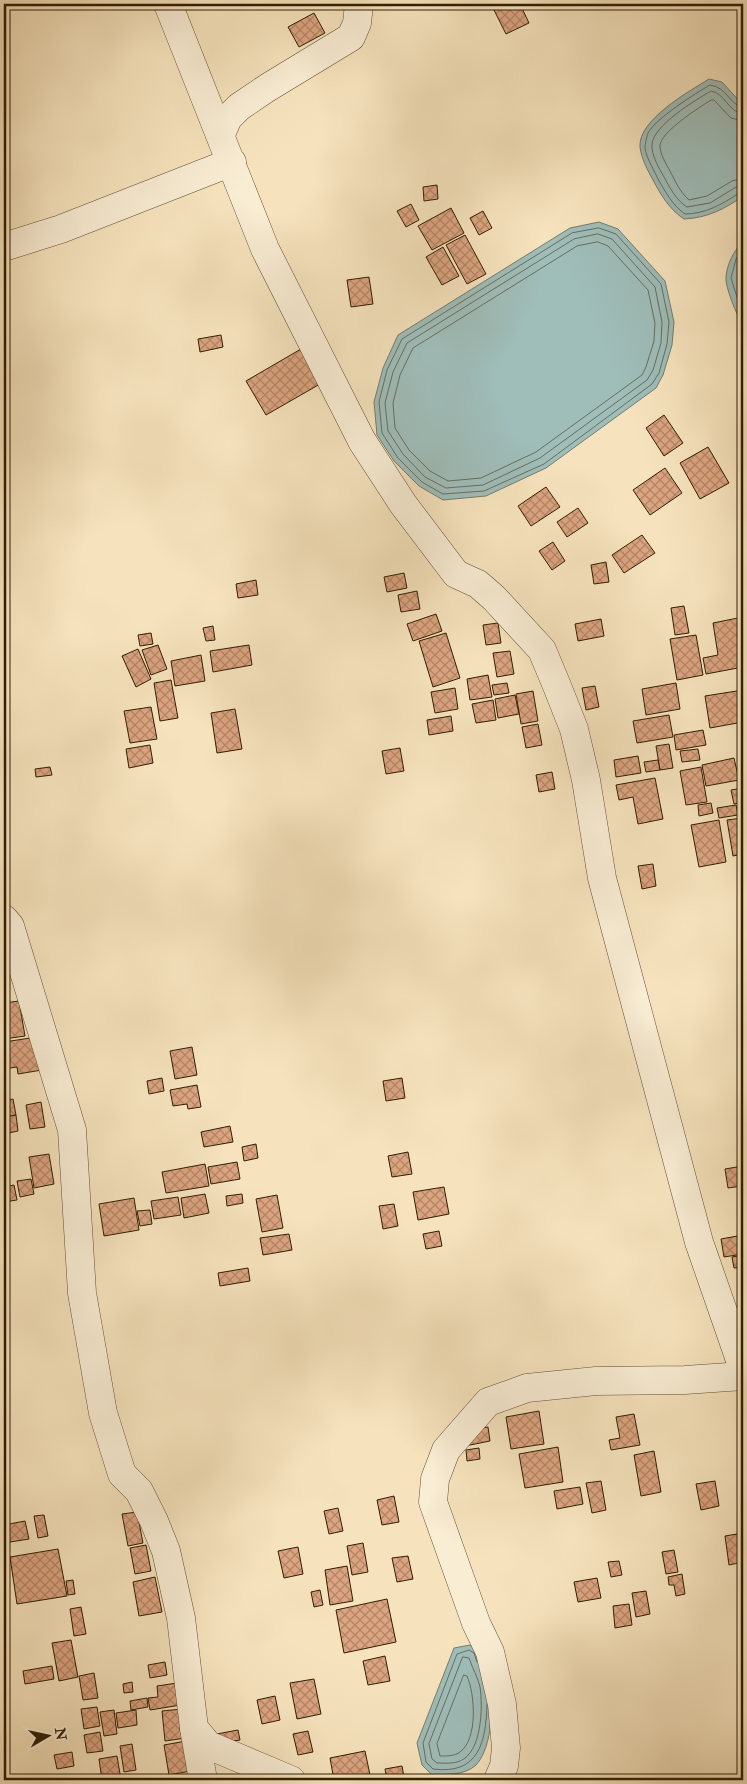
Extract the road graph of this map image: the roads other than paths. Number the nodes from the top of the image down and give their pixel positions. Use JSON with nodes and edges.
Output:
{"nodes":[{"id":1,"x":168,"y":4,"type":"edge"},
{"id":2,"x":359,"y":4,"type":"edge"},
{"id":3,"x":221,"y":134,"type":"junction"},
{"id":4,"x":232,"y":162,"type":"junction"},
{"id":5,"x":4,"y":247,"type":"edge"},
{"id":6,"x":4,"y":920,"type":"edge"},
{"id":7,"x":743,"y":1365,"type":"edge"},
{"id":8,"x":743,"y":1376,"type":"edge"},
{"id":9,"x":194,"y":1728,"type":"junction"},
{"id":10,"x":203,"y":1780,"type":"edge"},
{"id":11,"x":292,"y":1780,"type":"edge"},
{"id":12,"x":498,"y":1780,"type":"edge"}],
"edges":[{"from":1,"to":3,"type":"street"},
{"from":2,"to":3,"type":"street"},
{"from":3,"to":4,"type":"street"},
{"from":4,"to":5,"type":"street"},
{"from":4,"to":7,"type":"street"},
{"from":6,"to":9,"type":"street"},
{"from":8,"to":12,"type":"street"},
{"from":9,"to":10,"type":"street"},
{"from":9,"to":11,"type":"street"}]}
